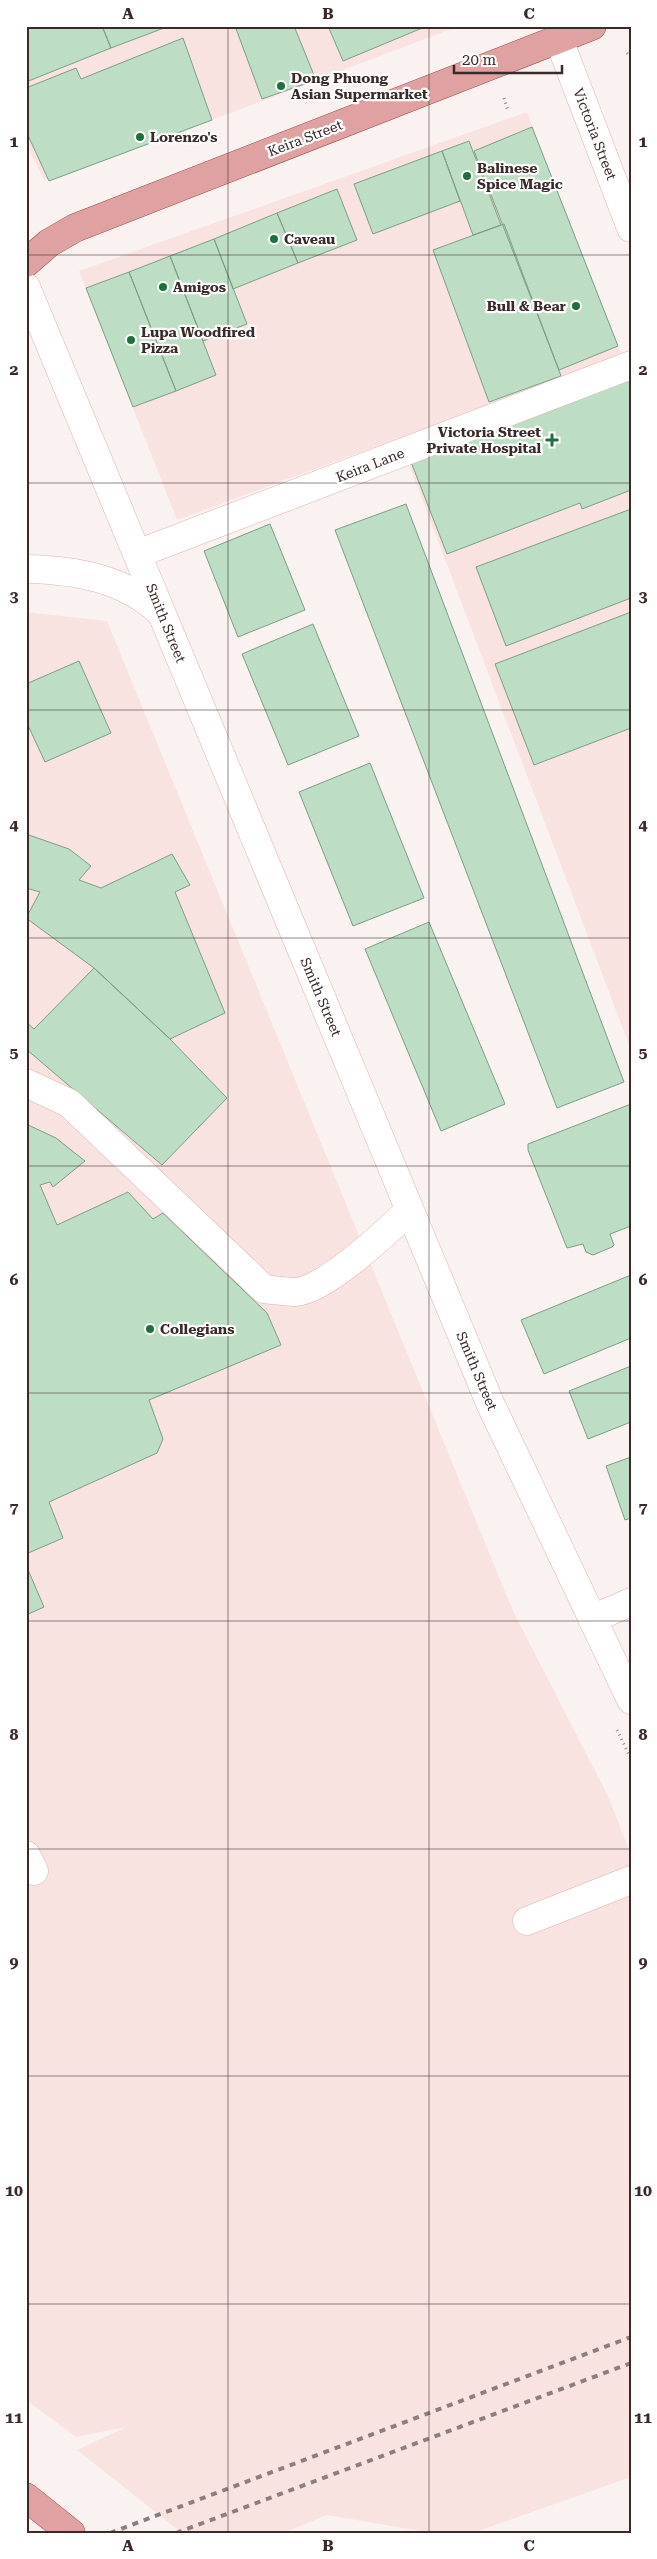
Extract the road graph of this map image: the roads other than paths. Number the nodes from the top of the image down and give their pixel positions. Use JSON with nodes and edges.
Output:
{"nodes":[{"id":1,"x":592,"y":26,"type":"edge"},
{"id":2,"x":559,"y":40,"type":"junction"},
{"id":3,"x":631,"y":228,"type":"edge"},
{"id":4,"x":26,"y":263,"type":"edge"},
{"id":5,"x":26,"y":287,"type":"edge"},
{"id":6,"x":631,"y":365,"type":"edge"},
{"id":7,"x":138,"y":554,"type":"junction"},
{"id":8,"x":26,"y":569,"type":"edge"},
{"id":9,"x":162,"y":614,"type":"junction"},
{"id":10,"x":26,"y":1083,"type":"edge"},
{"id":11,"x":409,"y":1210,"type":"junction"},
{"id":12,"x":631,"y":1602,"type":"edge"},
{"id":13,"x":592,"y":1619,"type":"junction"},
{"id":14,"x":631,"y":1700,"type":"edge"},
{"id":15,"x":631,"y":1880,"type":"edge"},
{"id":16,"x":527,"y":1921,"type":"dead end"},
{"id":17,"x":26,"y":2497,"type":"edge"},
{"id":18,"x":71,"y":2533,"type":"edge"}],
"edges":[{"from":1,"to":2,"type":"main road","name":"Keira Street"},
{"from":2,"to":3,"type":"street","name":"Victoria Street"},
{"from":2,"to":4,"type":"main road","name":"Keira Street"},
{"from":5,"to":7,"type":"street","name":"Smith Street"},
{"from":6,"to":7,"type":"street","name":"Keira Lane"},
{"from":7,"to":9,"type":"street","name":"Smith Street"},
{"from":8,"to":9,"type":"street"},
{"from":9,"to":11,"type":"street","name":"Smith Street"},
{"from":10,"to":11,"type":"street"},
{"from":11,"to":13,"type":"street","name":"Smith Street"},
{"from":12,"to":13,"type":"street"},
{"from":13,"to":14,"type":"street","name":"Smith Street"},
{"from":15,"to":16,"type":"street"},
{"from":17,"to":18,"type":"main road"}]}
